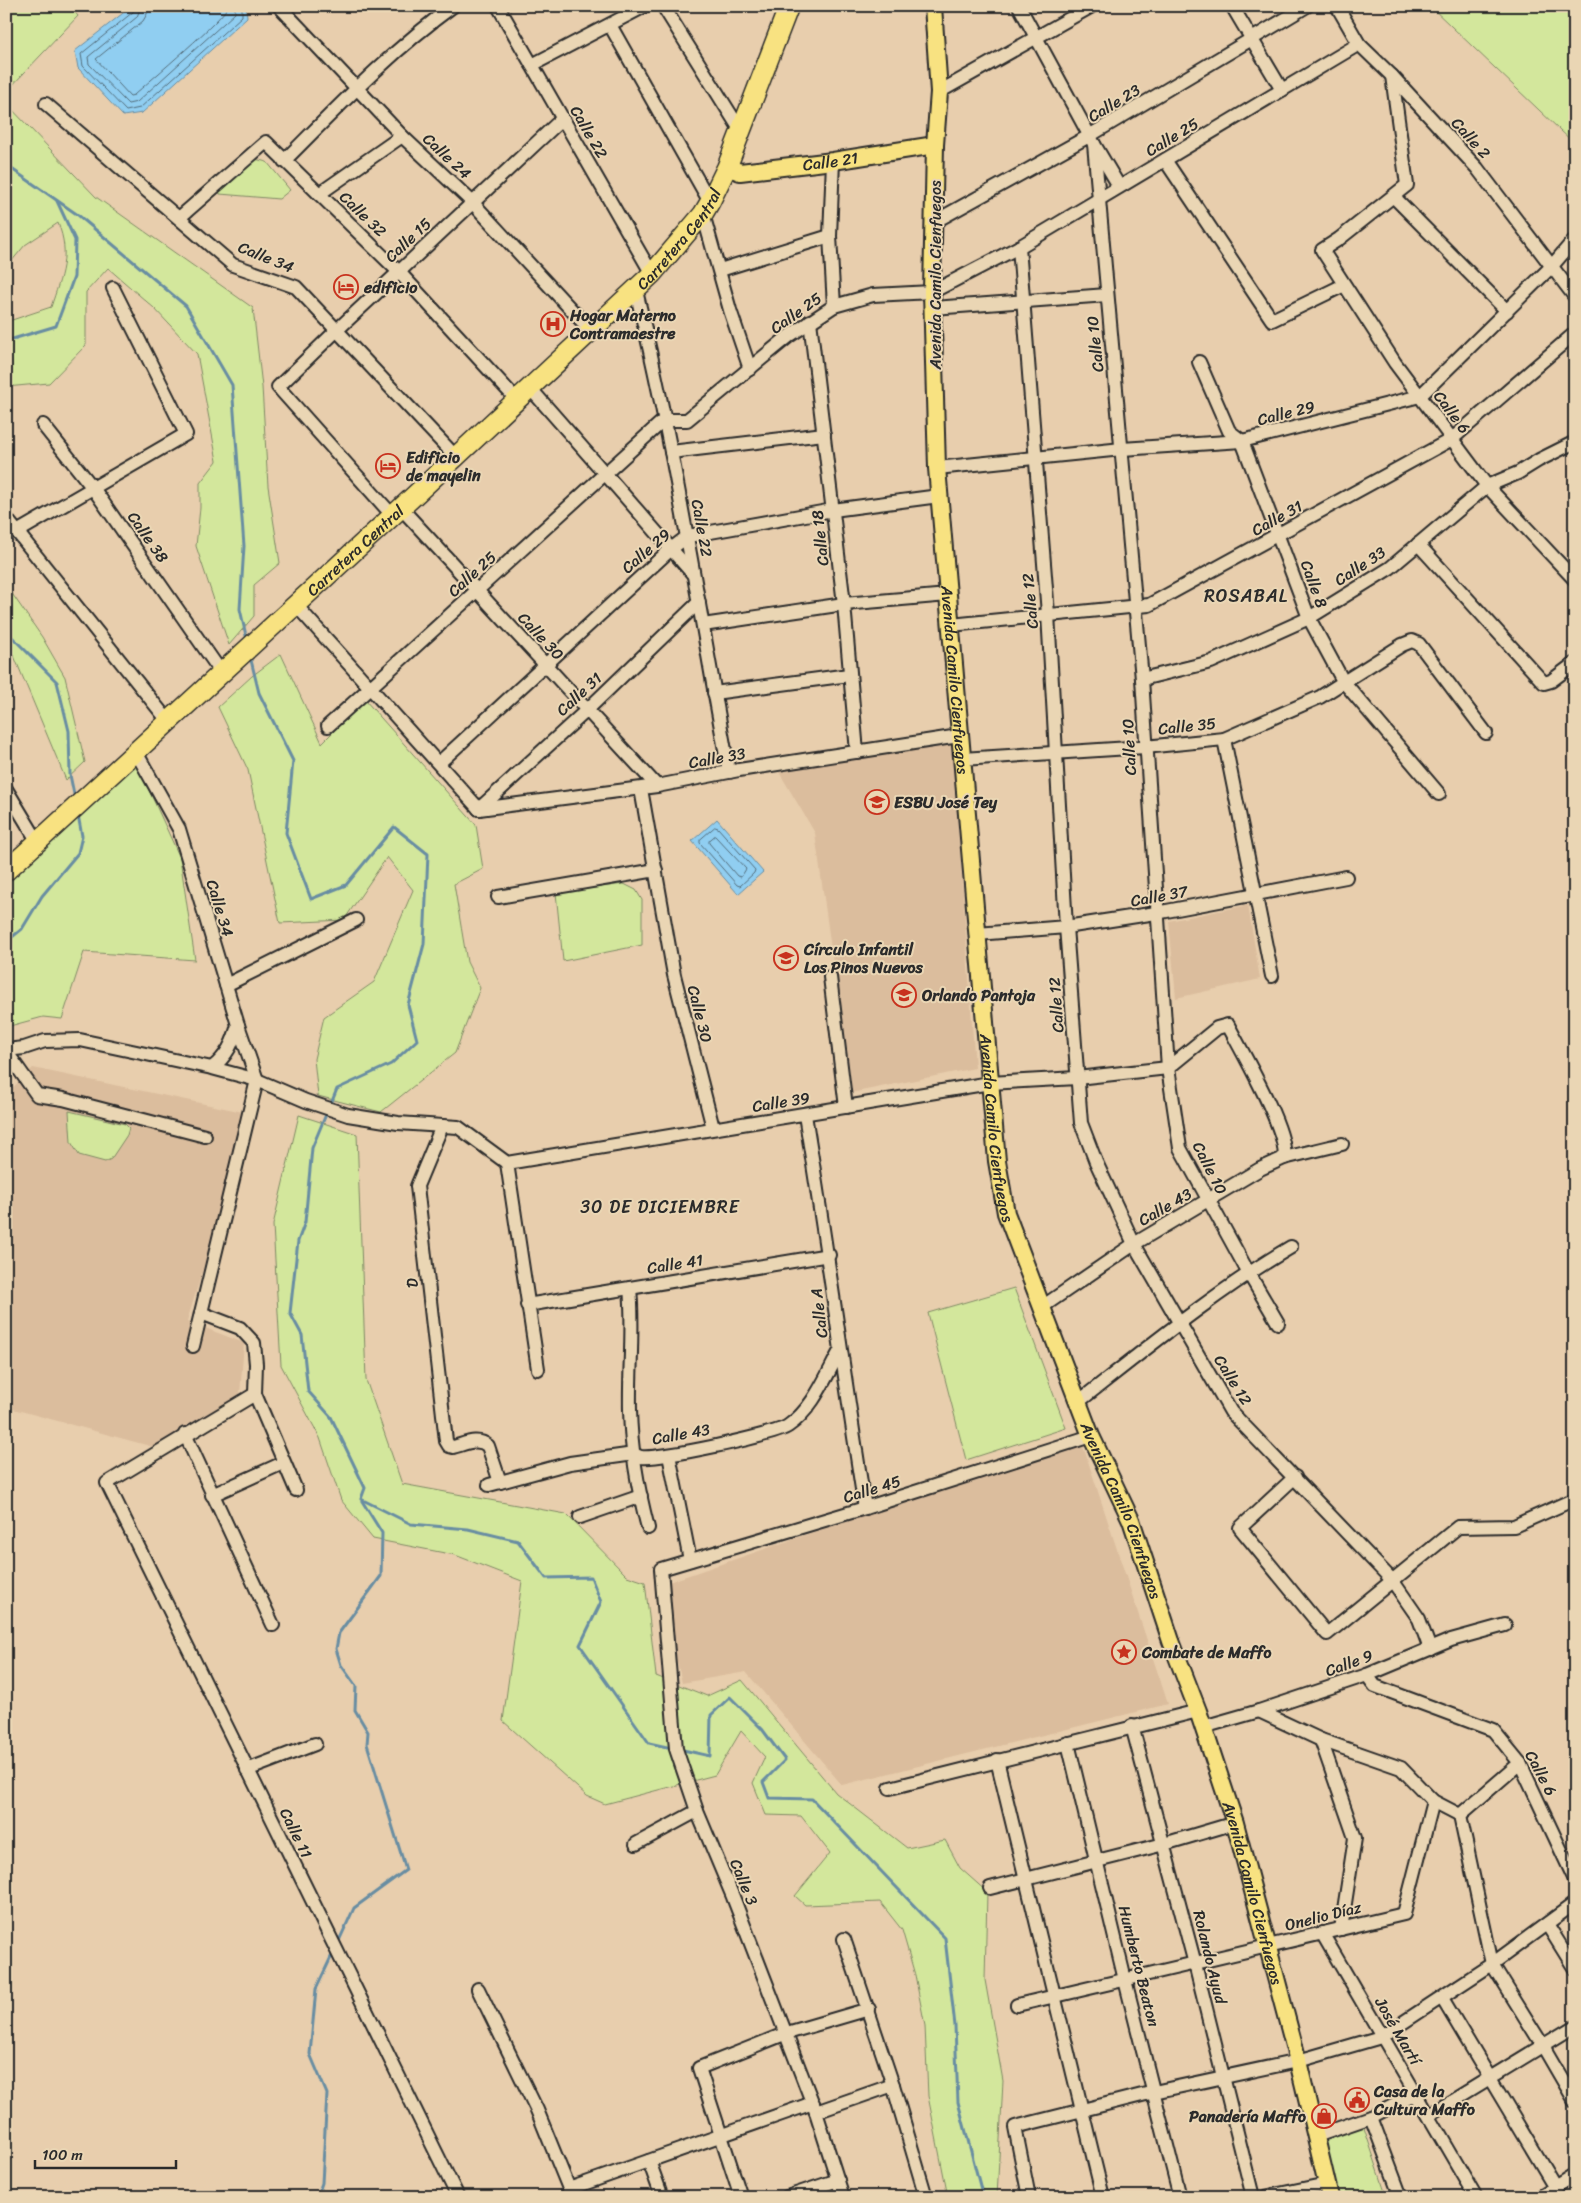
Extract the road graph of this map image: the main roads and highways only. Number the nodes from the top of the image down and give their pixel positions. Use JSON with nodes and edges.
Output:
{"nodes":[{"id":1,"x":789,"y":6,"type":"edge"},
{"id":2,"x":933,"y":6,"type":"edge"},
{"id":3,"x":935,"y":145,"type":"junction"},
{"id":4,"x":727,"y":167,"type":"junction"},
{"id":5,"x":6,"y":871,"type":"edge"},
{"id":6,"x":1328,"y":2190,"type":"edge"}],
"edges":[{"from":1,"to":4,"type":"highway","name":"Carretera Central"},
{"from":2,"to":3,"type":"main road","name":"Avenida Camilo Cienfuegos"},
{"from":3,"to":4,"type":"main road","name":"Calle 21"},
{"from":3,"to":6,"type":"main road","name":"Avenida Camilo Cienfuegos"},
{"from":4,"to":5,"type":"highway","name":"Carretera Central"}]}
